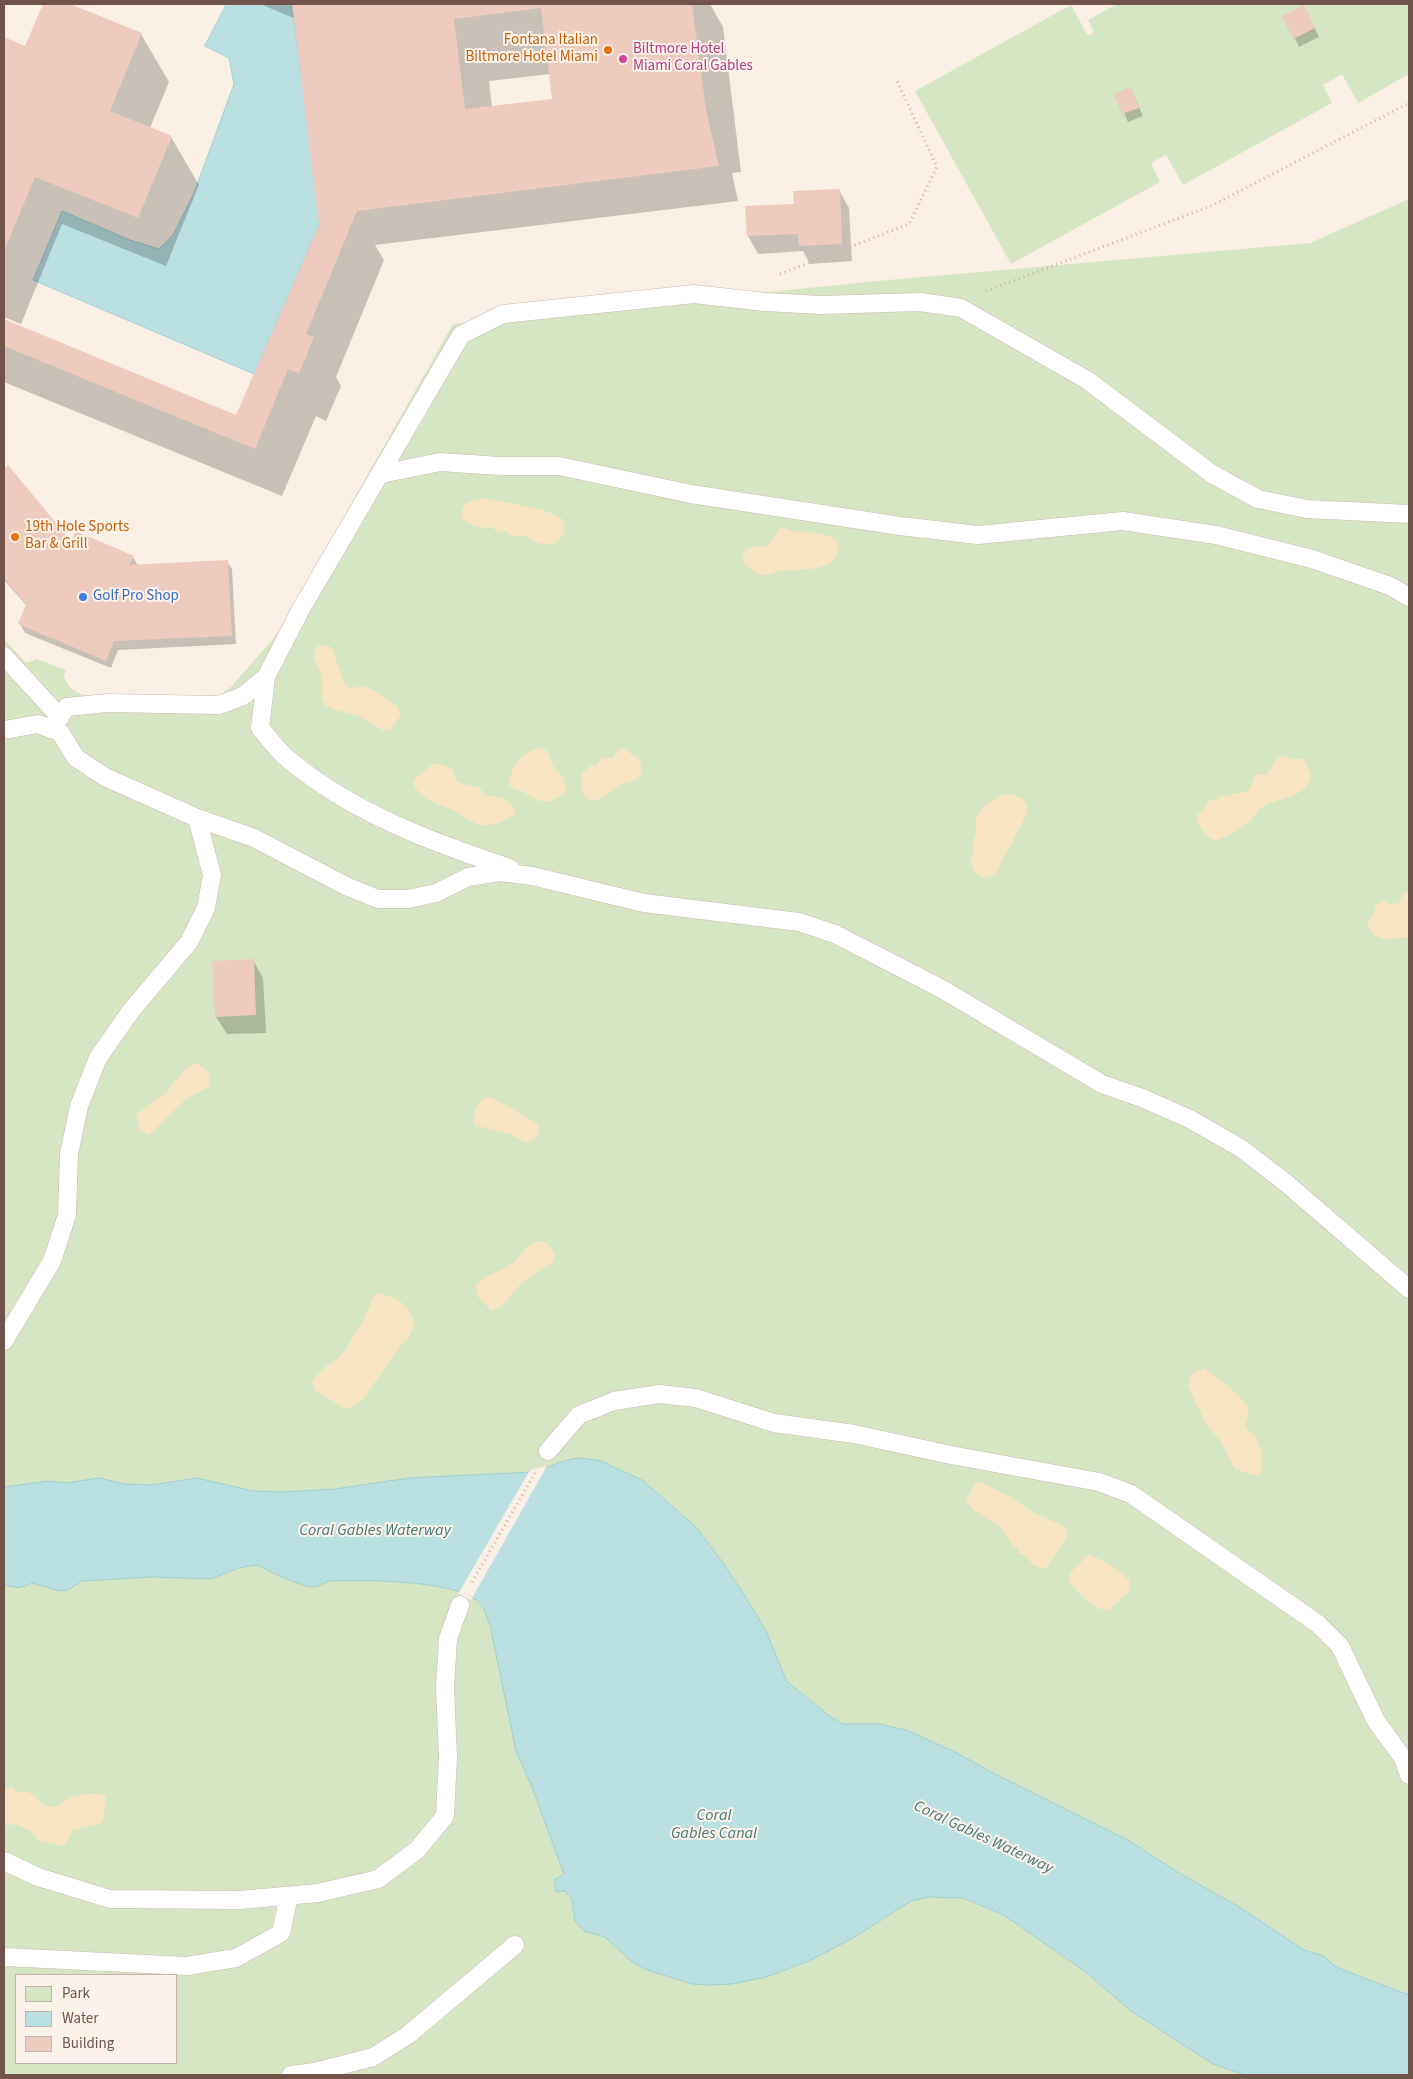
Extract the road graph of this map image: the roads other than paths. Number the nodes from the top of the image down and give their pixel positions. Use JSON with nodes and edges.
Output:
{"nodes":[{"id":1,"x":381,"y":474,"type":"junction"},
{"id":2,"x":1409,"y":514,"type":"edge"},
{"id":3,"x":1409,"y":597,"type":"edge"},
{"id":4,"x":4,"y":656,"type":"edge"},
{"id":5,"x":266,"y":677,"type":"junction"},
{"id":6,"x":55,"y":723,"type":"junction"},
{"id":7,"x":4,"y":730,"type":"edge"},
{"id":8,"x":197,"y":818,"type":"junction"},
{"id":9,"x":532,"y":876,"type":"junction"},
{"id":10,"x":1409,"y":1289,"type":"edge"},
{"id":11,"x":4,"y":1341,"type":"edge"},
{"id":12,"x":548,"y":1451,"type":"road end"},
{"id":13,"x":460,"y":1605,"type":"road end"},
{"id":14,"x":1409,"y":1775,"type":"edge"},
{"id":15,"x":4,"y":1861,"type":"edge"},
{"id":16,"x":289,"y":1896,"type":"junction"},
{"id":17,"x":514,"y":1945,"type":"dead end"},
{"id":18,"x":4,"y":1957,"type":"edge"},
{"id":19,"x":291,"y":2075,"type":"edge"}],
"edges":[{"from":1,"to":2,"type":"lane"},
{"from":1,"to":3,"type":"lane"},
{"from":1,"to":5,"type":"lane"},
{"from":4,"to":6,"type":"lane"},
{"from":5,"to":6,"type":"lane"},
{"from":5,"to":9,"type":"lane"},
{"from":6,"to":7,"type":"lane"},
{"from":6,"to":8,"type":"lane"},
{"from":8,"to":9,"type":"lane"},
{"from":8,"to":11,"type":"lane"},
{"from":9,"to":10,"type":"lane"},
{"from":12,"to":14,"type":"lane"},
{"from":13,"to":16,"type":"lane"},
{"from":15,"to":16,"type":"lane"},
{"from":16,"to":18,"type":"lane"},
{"from":17,"to":19,"type":"lane"}]}
